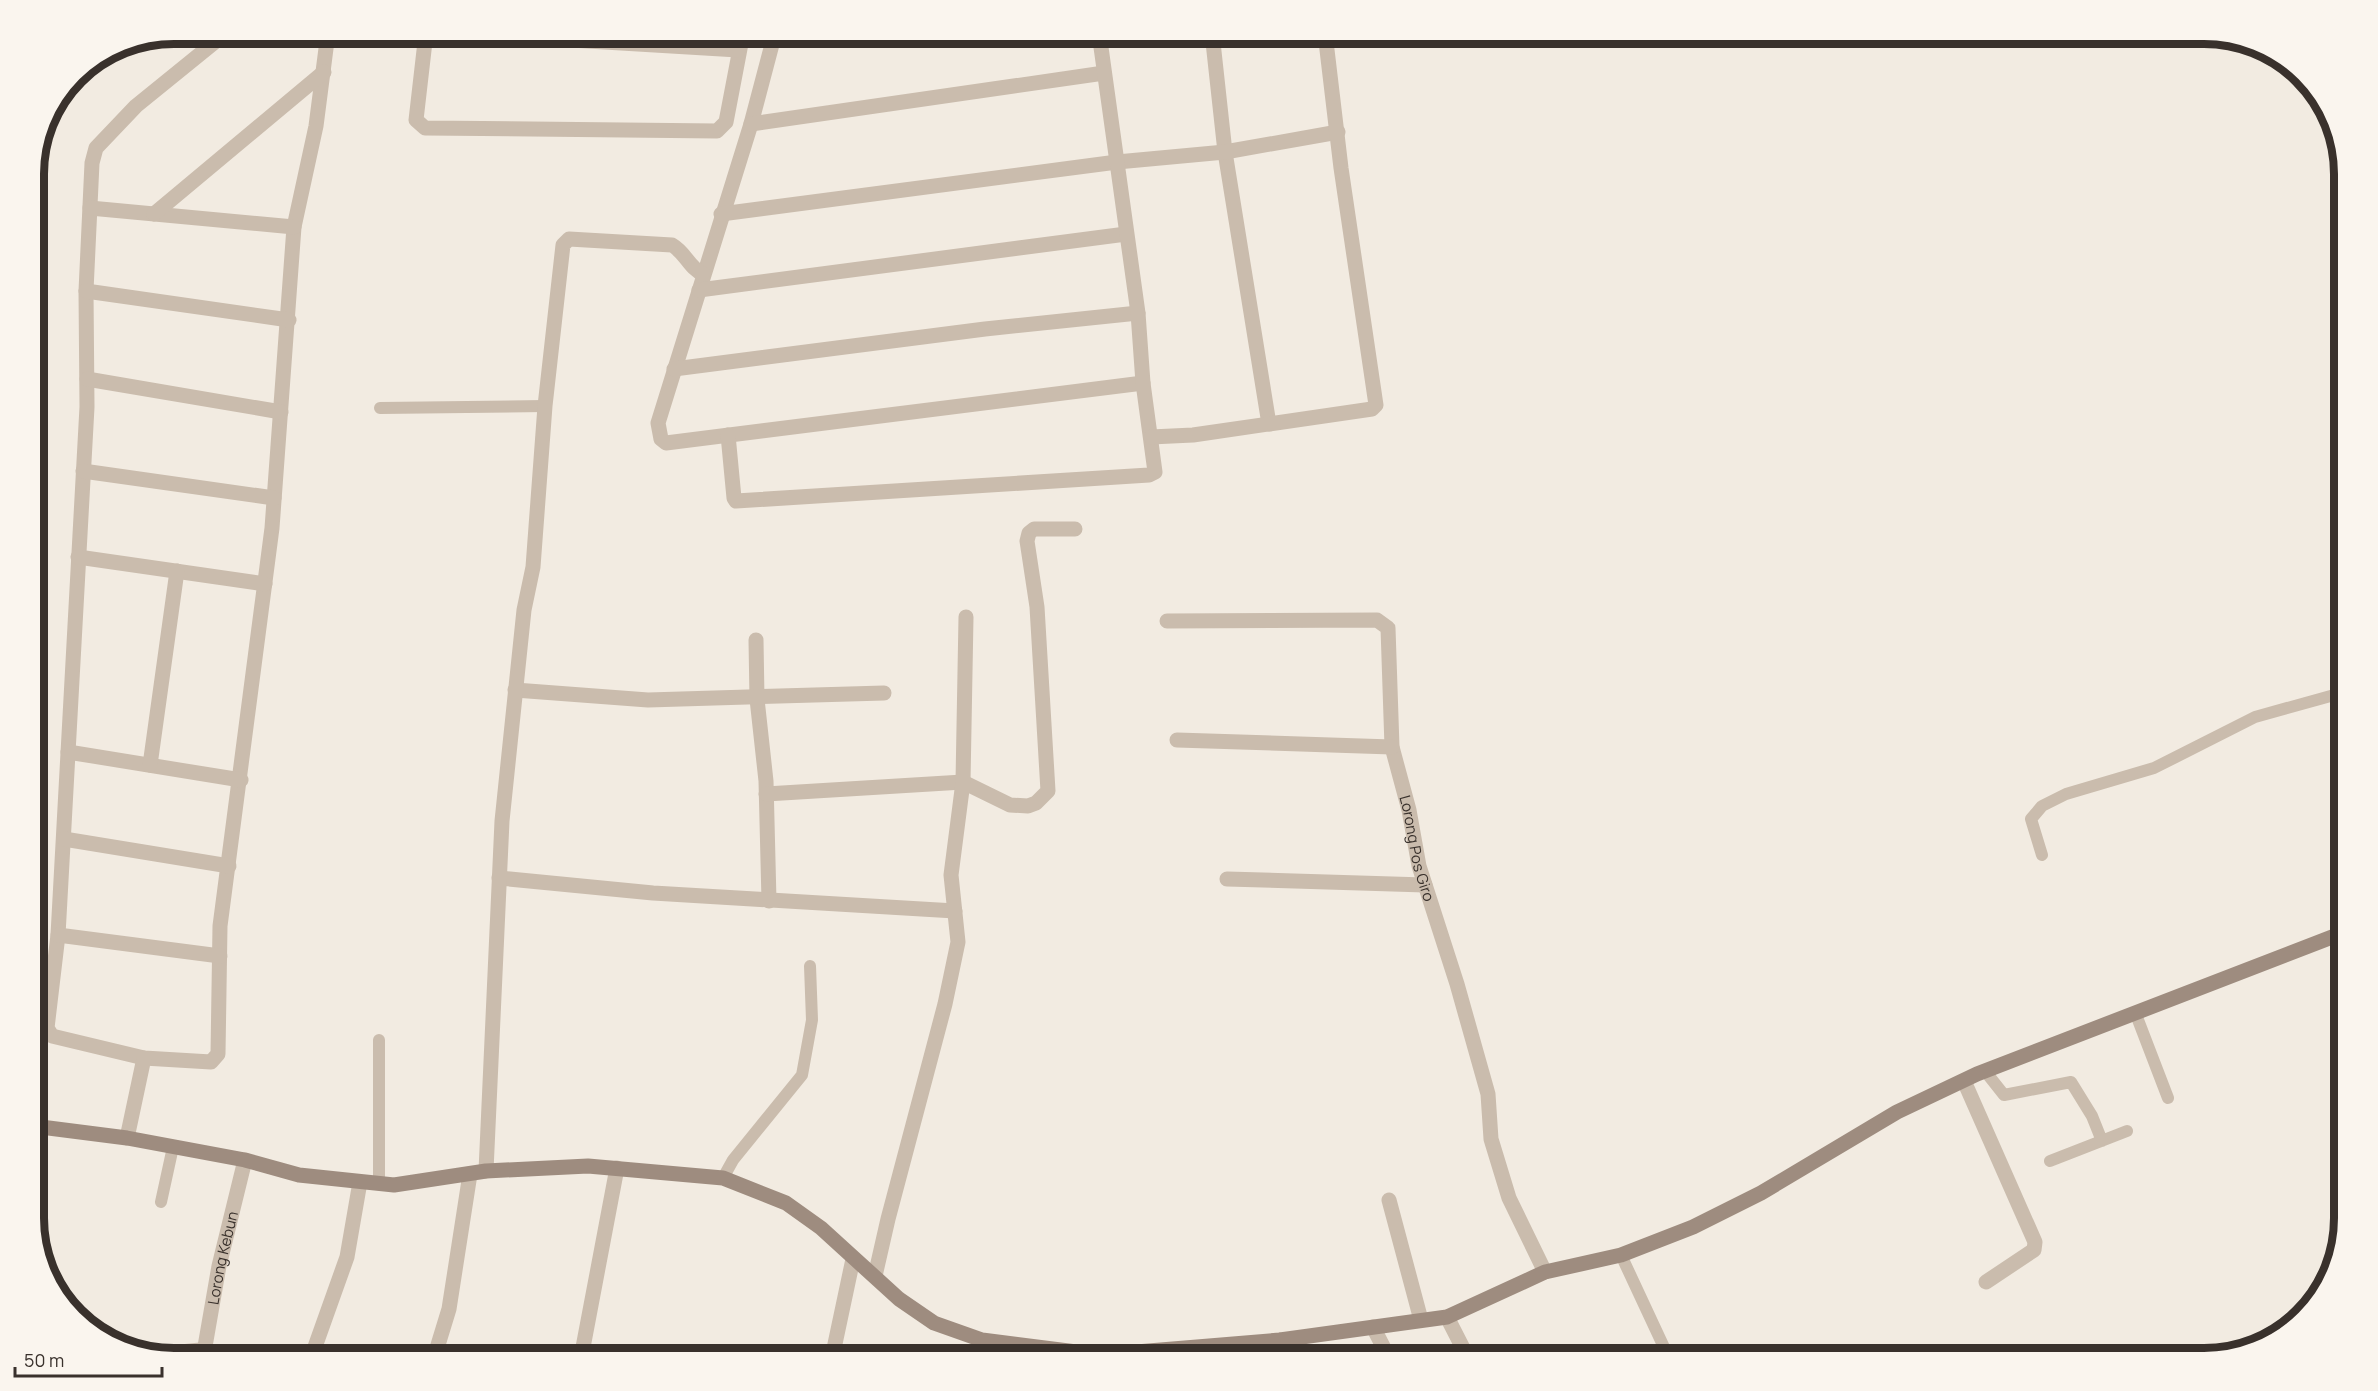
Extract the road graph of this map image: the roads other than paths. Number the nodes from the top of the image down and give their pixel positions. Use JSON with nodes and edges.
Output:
{"nodes":[{"id":1,"x":212,"y":44,"type":"edge"},
{"id":2,"x":327,"y":44,"type":"edge"},
{"id":3,"x":425,"y":44,"type":"edge"},
{"id":4,"x":637,"y":44,"type":"edge"},
{"id":5,"x":740,"y":44,"type":"edge"},
{"id":6,"x":772,"y":44,"type":"edge"},
{"id":7,"x":1100,"y":44,"type":"edge"},
{"id":8,"x":1213,"y":44,"type":"edge"},
{"id":9,"x":1326,"y":44,"type":"edge"},
{"id":10,"x":738,"y":50,"type":"junction"},
{"id":11,"x":324,"y":72,"type":"junction"},
{"id":12,"x":1104,"y":73,"type":"junction"},
{"id":13,"x":751,"y":124,"type":"junction"},
{"id":14,"x":1338,"y":132,"type":"junction"},
{"id":15,"x":1225,"y":152,"type":"junction"},
{"id":16,"x":1117,"y":162,"type":"junction"},
{"id":17,"x":90,"y":208,"type":"junction"},
{"id":18,"x":154,"y":214,"type":"junction"},
{"id":19,"x":721,"y":214,"type":"junction"},
{"id":20,"x":294,"y":227,"type":"junction"},
{"id":21,"x":1126,"y":234,"type":"junction"},
{"id":22,"x":703,"y":274,"type":"junction"},
{"id":23,"x":699,"y":290,"type":"junction"},
{"id":24,"x":86,"y":291,"type":"junction"},
{"id":25,"x":1138,"y":313,"type":"junction"},
{"id":26,"x":289,"y":320,"type":"junction"},
{"id":27,"x":674,"y":369,"type":"junction"},
{"id":28,"x":87,"y":379,"type":"junction"},
{"id":29,"x":1143,"y":383,"type":"junction"},
{"id":30,"x":545,"y":406,"type":"junction"},
{"id":31,"x":380,"y":408,"type":"dead end"},
{"id":32,"x":281,"y":412,"type":"junction"},
{"id":33,"x":1269,"y":424,"type":"junction"},
{"id":34,"x":728,"y":435,"type":"junction"},
{"id":35,"x":1151,"y":437,"type":"junction"},
{"id":36,"x":83,"y":471,"type":"junction"},
{"id":37,"x":274,"y":498,"type":"junction"},
{"id":38,"x":1075,"y":529,"type":"dead end"},
{"id":39,"x":78,"y":557,"type":"junction"},
{"id":40,"x":177,"y":571,"type":"junction"},
{"id":41,"x":265,"y":584,"type":"junction"},
{"id":42,"x":966,"y":617,"type":"dead end"},
{"id":43,"x":1167,"y":621,"type":"dead end"},
{"id":44,"x":756,"y":640,"type":"dead end"},
{"id":45,"x":515,"y":690,"type":"junction"},
{"id":46,"x":884,"y":693,"type":"dead end"},
{"id":47,"x":2334,"y":695,"type":"edge"},
{"id":48,"x":757,"y":699,"type":"junction"},
{"id":49,"x":1178,"y":740,"type":"dead end"},
{"id":50,"x":1392,"y":747,"type":"junction"},
{"id":51,"x":68,"y":752,"type":"junction"},
{"id":52,"x":150,"y":765,"type":"junction"},
{"id":53,"x":241,"y":780,"type":"junction"},
{"id":54,"x":963,"y":782,"type":"junction"},
{"id":55,"x":766,"y":794,"type":"junction"},
{"id":56,"x":64,"y":838,"type":"junction"},
{"id":57,"x":2042,"y":855,"type":"dead end"},
{"id":58,"x":229,"y":866,"type":"junction"},
{"id":59,"x":499,"y":878,"type":"junction"},
{"id":60,"x":1227,"y":879,"type":"dead end"},
{"id":61,"x":1425,"y":885,"type":"junction"},
{"id":62,"x":769,"y":901,"type":"junction"},
{"id":63,"x":955,"y":911,"type":"junction"},
{"id":64,"x":58,"y":935,"type":"junction"},
{"id":65,"x":2334,"y":936,"type":"edge"},
{"id":66,"x":220,"y":956,"type":"junction"},
{"id":67,"x":810,"y":966,"type":"dead end"},
{"id":68,"x":2135,"y":1012,"type":"junction"},
{"id":69,"x":379,"y":1040,"type":"dead end"},
{"id":70,"x":144,"y":1059,"type":"junction"},
{"id":71,"x":1985,"y":1071,"type":"junction"},
{"id":72,"x":1964,"y":1081,"type":"junction"},
{"id":73,"x":2168,"y":1098,"type":"dead end"},
{"id":74,"x":44,"y":1127,"type":"edge"},
{"id":75,"x":2127,"y":1131,"type":"dead end"},
{"id":76,"x":127,"y":1138,"type":"junction"},
{"id":77,"x":2102,"y":1141,"type":"junction"},
{"id":78,"x":173,"y":1148,"type":"junction"},
{"id":79,"x":245,"y":1160,"type":"junction"},
{"id":80,"x":2050,"y":1161,"type":"dead end"},
{"id":81,"x":617,"y":1168,"type":"junction"},
{"id":82,"x":486,"y":1171,"type":"junction"},
{"id":83,"x":470,"y":1174,"type":"junction"},
{"id":84,"x":723,"y":1178,"type":"junction"},
{"id":85,"x":360,"y":1182,"type":"junction"},
{"id":86,"x":379,"y":1184,"type":"junction"},
{"id":87,"x":1389,"y":1200,"type":"dead end"},
{"id":88,"x":161,"y":1202,"type":"dead end"},
{"id":89,"x":1621,"y":1256,"type":"junction"},
{"id":90,"x":853,"y":1258,"type":"junction"},
{"id":91,"x":1545,"y":1272,"type":"junction"},
{"id":92,"x":875,"y":1276,"type":"junction"},
{"id":93,"x":1986,"y":1282,"type":"dead end"},
{"id":94,"x":1447,"y":1317,"type":"junction"},
{"id":95,"x":1421,"y":1320,"type":"junction"},
{"id":96,"x":1373,"y":1327,"type":"junction"},
{"id":97,"x":1280,"y":1340,"type":"junction"},
{"id":98,"x":205,"y":1348,"type":"edge"},
{"id":99,"x":315,"y":1348,"type":"edge"},
{"id":100,"x":437,"y":1348,"type":"edge"},
{"id":101,"x":582,"y":1348,"type":"edge"},
{"id":102,"x":834,"y":1348,"type":"edge"},
{"id":103,"x":1032,"y":1348,"type":"edge"},
{"id":104,"x":1182,"y":1348,"type":"edge"},
{"id":105,"x":1281,"y":1348,"type":"edge"},
{"id":106,"x":1384,"y":1348,"type":"edge"},
{"id":107,"x":1463,"y":1348,"type":"edge"},
{"id":108,"x":1664,"y":1348,"type":"edge"}],
"edges":[{"from":1,"to":17,"type":"street"},
{"from":2,"to":11,"type":"street"},
{"from":3,"to":10,"type":"street"},
{"from":4,"to":10,"type":"street"},
{"from":5,"to":10,"type":"street"},
{"from":6,"to":13,"type":"street"},
{"from":7,"to":12,"type":"street"},
{"from":8,"to":15,"type":"street"},
{"from":9,"to":14,"type":"street"},
{"from":11,"to":18,"type":"street"},
{"from":11,"to":20,"type":"street"},
{"from":12,"to":13,"type":"street"},
{"from":12,"to":16,"type":"street"},
{"from":13,"to":19,"type":"street"},
{"from":14,"to":15,"type":"street"},
{"from":14,"to":33,"type":"street"},
{"from":15,"to":16,"type":"street"},
{"from":15,"to":33,"type":"street"},
{"from":16,"to":19,"type":"street"},
{"from":16,"to":21,"type":"street"},
{"from":17,"to":18,"type":"street"},
{"from":17,"to":24,"type":"street"},
{"from":18,"to":20,"type":"street"},
{"from":19,"to":22,"type":"street"},
{"from":20,"to":26,"type":"street"},
{"from":21,"to":23,"type":"street"},
{"from":21,"to":25,"type":"street"},
{"from":22,"to":23,"type":"street"},
{"from":22,"to":30,"type":"street"},
{"from":23,"to":27,"type":"street"},
{"from":24,"to":26,"type":"street"},
{"from":24,"to":28,"type":"street"},
{"from":25,"to":27,"type":"street"},
{"from":25,"to":29,"type":"street"},
{"from":26,"to":32,"type":"street"},
{"from":27,"to":34,"type":"street"},
{"from":28,"to":32,"type":"street"},
{"from":28,"to":36,"type":"street"},
{"from":29,"to":34,"type":"street"},
{"from":29,"to":35,"type":"street"},
{"from":30,"to":31,"type":"lane"},
{"from":30,"to":45,"type":"street"},
{"from":32,"to":37,"type":"street"},
{"from":33,"to":35,"type":"street"},
{"from":34,"to":35,"type":"street"},
{"from":36,"to":37,"type":"street"},
{"from":36,"to":39,"type":"street"},
{"from":37,"to":41,"type":"street"},
{"from":38,"to":54,"type":"street"},
{"from":39,"to":40,"type":"street"},
{"from":39,"to":51,"type":"street"},
{"from":40,"to":41,"type":"street"},
{"from":40,"to":52,"type":"street"},
{"from":41,"to":53,"type":"street"},
{"from":42,"to":54,"type":"street"},
{"from":43,"to":50,"type":"street","name":"Lorong Pos Giro"},
{"from":44,"to":48,"type":"street"},
{"from":45,"to":48,"type":"street"},
{"from":45,"to":59,"type":"street"},
{"from":46,"to":48,"type":"street"},
{"from":47,"to":57,"type":"lane"},
{"from":48,"to":55,"type":"street"},
{"from":49,"to":50,"type":"street"},
{"from":50,"to":61,"type":"street","name":"Lorong Pos Giro"},
{"from":51,"to":52,"type":"street"},
{"from":51,"to":56,"type":"street"},
{"from":52,"to":53,"type":"street"},
{"from":53,"to":58,"type":"street"},
{"from":54,"to":55,"type":"street"},
{"from":54,"to":63,"type":"street"},
{"from":55,"to":62,"type":"street"},
{"from":56,"to":58,"type":"street"},
{"from":56,"to":64,"type":"street"},
{"from":58,"to":66,"type":"street"},
{"from":59,"to":62,"type":"street"},
{"from":59,"to":82,"type":"street"},
{"from":60,"to":61,"type":"street"},
{"from":61,"to":91,"type":"street","name":"Lorong Pos Giro"},
{"from":62,"to":63,"type":"street"},
{"from":63,"to":92,"type":"street"},
{"from":64,"to":66,"type":"street"},
{"from":64,"to":70,"type":"street"},
{"from":65,"to":68,"type":"main road"},
{"from":66,"to":70,"type":"street"},
{"from":67,"to":84,"type":"lane"},
{"from":68,"to":71,"type":"main road"},
{"from":68,"to":73,"type":"lane"},
{"from":69,"to":86,"type":"lane"},
{"from":70,"to":76,"type":"street"},
{"from":71,"to":72,"type":"main road"},
{"from":71,"to":77,"type":"lane"},
{"from":72,"to":89,"type":"main road"},
{"from":72,"to":93,"type":"street"},
{"from":74,"to":76,"type":"main road"},
{"from":75,"to":77,"type":"lane"},
{"from":76,"to":78,"type":"main road"},
{"from":77,"to":80,"type":"lane"},
{"from":78,"to":79,"type":"main road"},
{"from":78,"to":88,"type":"lane"},
{"from":79,"to":85,"type":"main road"},
{"from":79,"to":98,"type":"street","name":"Lorong Kebun"},
{"from":81,"to":82,"type":"main road"},
{"from":81,"to":84,"type":"main road"},
{"from":81,"to":101,"type":"street"},
{"from":82,"to":83,"type":"main road"},
{"from":83,"to":86,"type":"main road"},
{"from":83,"to":100,"type":"street"},
{"from":84,"to":90,"type":"main road"},
{"from":85,"to":86,"type":"main road"},
{"from":85,"to":99,"type":"street"},
{"from":87,"to":95,"type":"street"},
{"from":89,"to":91,"type":"main road"},
{"from":89,"to":108,"type":"lane"},
{"from":90,"to":92,"type":"main road"},
{"from":90,"to":102,"type":"street"},
{"from":91,"to":94,"type":"main road"},
{"from":92,"to":103,"type":"main road"},
{"from":94,"to":95,"type":"main road"},
{"from":94,"to":107,"type":"street"},
{"from":95,"to":96,"type":"main road"},
{"from":96,"to":97,"type":"main road"},
{"from":96,"to":106,"type":"street"},
{"from":97,"to":104,"type":"main road"},
{"from":97,"to":105,"type":"street"}]}
